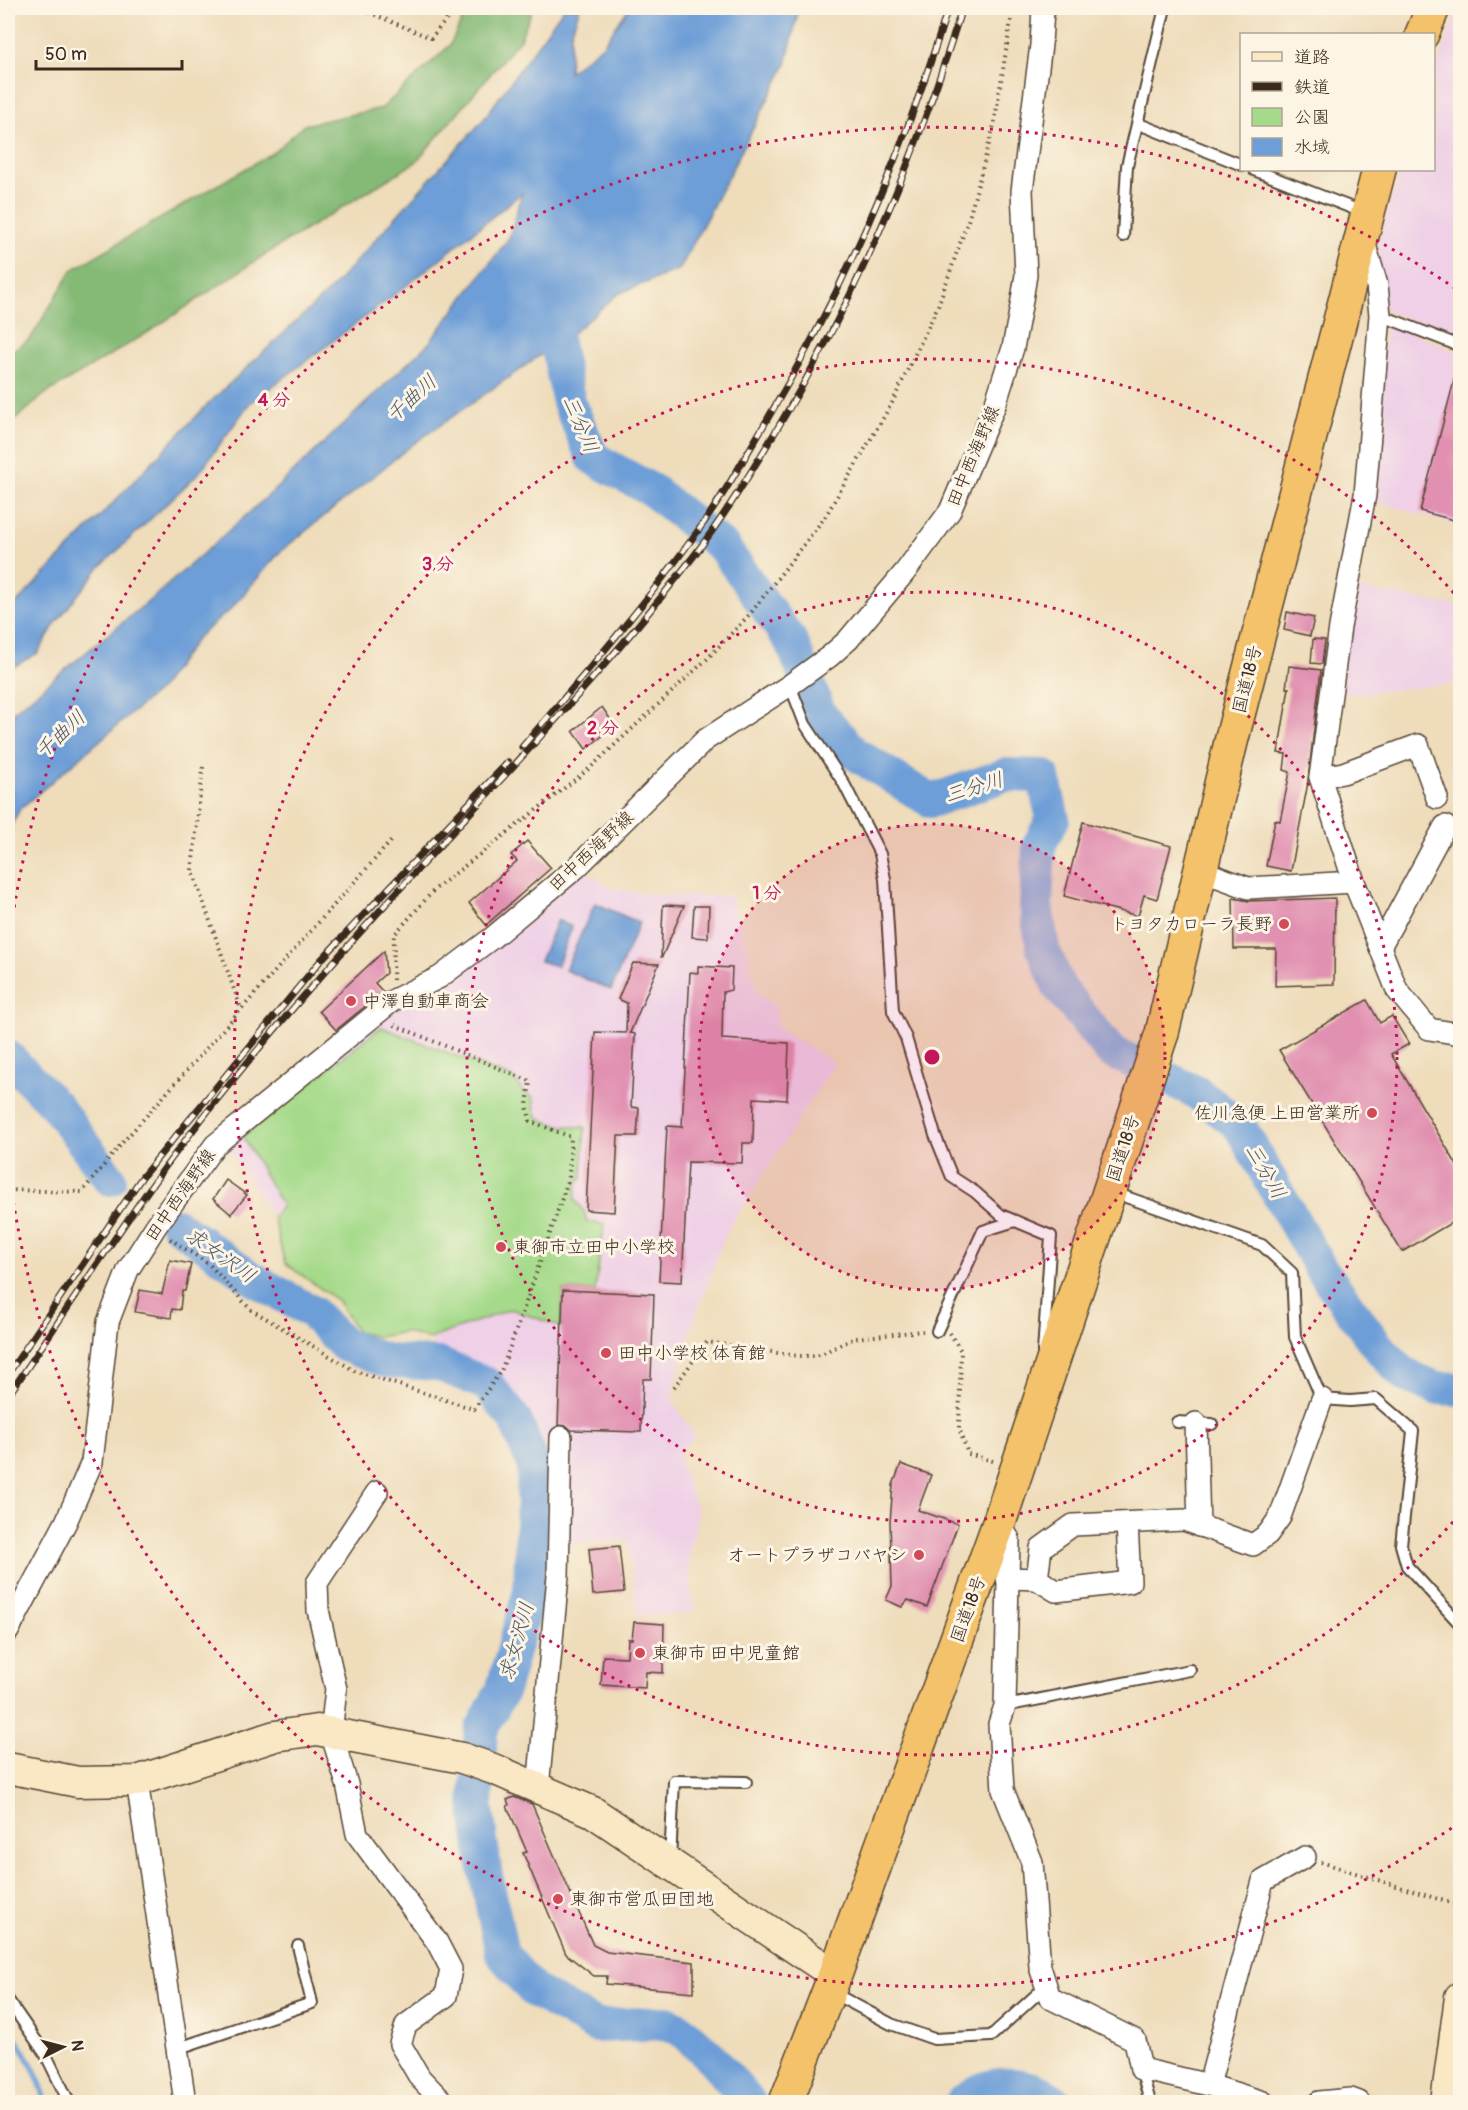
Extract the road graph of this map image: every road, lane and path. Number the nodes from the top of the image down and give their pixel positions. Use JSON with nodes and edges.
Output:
{"nodes":[{"id":1,"x":358,"y":8,"type":"edge"},
{"id":2,"x":456,"y":8,"type":"edge"},
{"id":3,"x":1013,"y":8,"type":"edge"},
{"id":4,"x":1043,"y":8,"type":"edge"},
{"id":5,"x":1165,"y":8,"type":"edge"},
{"id":6,"x":1433,"y":8,"type":"edge"},
{"id":7,"x":1422,"y":33,"type":"edge"},
{"id":8,"x":1139,"y":124,"type":"junction"},
{"id":9,"x":1240,"y":164,"type":"edge"},
{"id":10,"x":1256,"y":171,"type":"edge"},
{"id":11,"x":1379,"y":171,"type":"edge"},
{"id":12,"x":1363,"y":223,"type":"junction"},
{"id":13,"x":1123,"y":236,"type":"dead end"},
{"id":14,"x":1380,"y":315,"type":"junction"},
{"id":15,"x":1461,"y":346,"type":"edge"},
{"id":16,"x":790,"y":686,"type":"junction"},
{"id":17,"x":203,"y":767,"type":"dead end"},
{"id":18,"x":1320,"y":777,"type":"junction"},
{"id":19,"x":1437,"y":798,"type":"dead end"},
{"id":20,"x":1445,"y":826,"type":"dead end"},
{"id":21,"x":392,"y":840,"type":"dead end"},
{"id":22,"x":1202,"y":871,"type":"junction"},
{"id":23,"x":1354,"y":882,"type":"junction"},
{"id":24,"x":1380,"y":947,"type":"junction"},
{"id":25,"x":392,"y":1001,"type":"junction"},
{"id":26,"x":241,"y":1009,"type":"junction"},
{"id":27,"x":374,"y":1016,"type":"junction"},
{"id":28,"x":1461,"y":1034,"type":"edge"},
{"id":29,"x":8,"y":1190,"type":"edge"},
{"id":30,"x":1109,"y":1191,"type":"junction"},
{"id":31,"x":1015,"y":1221,"type":"junction"},
{"id":32,"x":154,"y":1229,"type":"junction"},
{"id":33,"x":937,"y":1331,"type":"junction"},
{"id":34,"x":1050,"y":1373,"type":"junction"},
{"id":35,"x":674,"y":1387,"type":"dead end"},
{"id":36,"x":1322,"y":1399,"type":"junction"},
{"id":37,"x":1195,"y":1423,"type":"dead end"},
{"id":38,"x":561,"y":1437,"type":"dead end"},
{"id":39,"x":1017,"y":1467,"type":"junction"},
{"id":40,"x":377,"y":1492,"type":"dead end"},
{"id":41,"x":999,"y":1523,"type":"junction"},
{"id":42,"x":1127,"y":1523,"type":"junction"},
{"id":43,"x":1199,"y":1526,"type":"junction"},
{"id":44,"x":1007,"y":1578,"type":"junction"},
{"id":45,"x":1037,"y":1579,"type":"junction"},
{"id":46,"x":1461,"y":1624,"type":"edge"},
{"id":47,"x":8,"y":1631,"type":"edge"},
{"id":48,"x":1190,"y":1670,"type":"dead end"},
{"id":49,"x":1005,"y":1706,"type":"junction"},
{"id":50,"x":331,"y":1733,"type":"junction"},
{"id":51,"x":8,"y":1768,"type":"edge"},
{"id":52,"x":137,"y":1781,"type":"junction"},
{"id":53,"x":746,"y":1782,"type":"dead end"},
{"id":54,"x":538,"y":1788,"type":"junction"},
{"id":55,"x":1305,"y":1857,"type":"joint"},
{"id":56,"x":669,"y":1863,"type":"junction"},
{"id":57,"x":1461,"y":1906,"type":"edge"},
{"id":58,"x":298,"y":1946,"type":"dead end"},
{"id":59,"x":832,"y":1983,"type":"junction"},
{"id":60,"x":1046,"y":1986,"type":"junction"},
{"id":61,"x":1461,"y":1997,"type":"edge"},
{"id":62,"x":8,"y":2000,"type":"edge"},
{"id":63,"x":176,"y":2049,"type":"junction"},
{"id":64,"x":1142,"y":2069,"type":"junction"},
{"id":65,"x":1209,"y":2085,"type":"junction"},
{"id":66,"x":69,"y":2103,"type":"edge"},
{"id":67,"x":185,"y":2103,"type":"edge"},
{"id":68,"x":443,"y":2103,"type":"edge"},
{"id":69,"x":786,"y":2103,"type":"edge"},
{"id":70,"x":1150,"y":2103,"type":"edge"},
{"id":71,"x":1263,"y":2103,"type":"edge"},
{"id":72,"x":1319,"y":2103,"type":"edge"},
{"id":73,"x":1359,"y":2103,"type":"edge"},
{"id":74,"x":1446,"y":2103,"type":"edge"}],
"edges":[{"from":1,"to":2,"type":"path"},
{"from":3,"to":25,"type":"path"},
{"from":4,"to":16,"type":"street","name":"田中西海野線"},
{"from":5,"to":8,"type":"lane"},
{"from":6,"to":7,"type":"highway"},
{"from":8,"to":9,"type":"lane"},
{"from":8,"to":13,"type":"lane"},
{"from":10,"to":12,"type":"lane"},
{"from":11,"to":12,"type":"highway","name":"国道18号"},
{"from":12,"to":14,"type":"street"},
{"from":12,"to":22,"type":"highway","name":"国道18号"},
{"from":14,"to":15,"type":"lane"},
{"from":14,"to":18,"type":"street"},
{"from":16,"to":25,"type":"street","name":"田中西海野線"},
{"from":16,"to":31,"type":"lane"},
{"from":17,"to":26,"type":"path"},
{"from":18,"to":19,"type":"street"},
{"from":18,"to":23,"type":"street"},
{"from":20,"to":24,"type":"street"},
{"from":21,"to":26,"type":"path"},
{"from":22,"to":23,"type":"street"},
{"from":22,"to":30,"type":"highway","name":"国道18号"},
{"from":23,"to":24,"type":"street"},
{"from":24,"to":28,"type":"street"},
{"from":25,"to":27,"type":"street","name":"田中西海野線"},
{"from":26,"to":29,"type":"path"},
{"from":27,"to":32,"type":"street","name":"田中西海野線"},
{"from":27,"to":32,"type":"path"},
{"from":30,"to":34,"type":"highway","name":"国道18号"},
{"from":30,"to":36,"type":"lane"},
{"from":31,"to":33,"type":"lane"},
{"from":31,"to":34,"type":"lane"},
{"from":32,"to":47,"type":"street","name":"田中西海野線"},
{"from":33,"to":35,"type":"path"},
{"from":33,"to":39,"type":"path"},
{"from":34,"to":39,"type":"highway","name":"国道18号"},
{"from":36,"to":43,"type":"street"},
{"from":36,"to":46,"type":"lane"},
{"from":37,"to":43,"type":"street"},
{"from":38,"to":54,"type":"street"},
{"from":39,"to":41,"type":"highway","name":"国道18号"},
{"from":40,"to":50,"type":"street"},
{"from":41,"to":44,"type":"street"},
{"from":41,"to":59,"type":"highway","name":"国道18号"},
{"from":42,"to":43,"type":"street"},
{"from":42,"to":45,"type":"street"},
{"from":42,"to":45,"type":"street"},
{"from":44,"to":45,"type":"street"},
{"from":44,"to":49,"type":"street"},
{"from":48,"to":49,"type":"lane"},
{"from":49,"to":60,"type":"street"},
{"from":50,"to":52,"type":"street"},
{"from":50,"to":54,"type":"street"},
{"from":50,"to":68,"type":"street"},
{"from":51,"to":52,"type":"street"},
{"from":52,"to":63,"type":"street"},
{"from":53,"to":56,"type":"lane"},
{"from":54,"to":56,"type":"street"},
{"from":55,"to":57,"type":"path"},
{"from":55,"to":65,"type":"street"},
{"from":56,"to":59,"type":"street"},
{"from":58,"to":63,"type":"lane"},
{"from":59,"to":60,"type":"lane"},
{"from":59,"to":69,"type":"highway","name":"国道18号"},
{"from":60,"to":64,"type":"street"},
{"from":61,"to":74,"type":"street"},
{"from":62,"to":66,"type":"lane"},
{"from":63,"to":67,"type":"street"},
{"from":64,"to":65,"type":"street"},
{"from":64,"to":70,"type":"lane"},
{"from":65,"to":71,"type":"street"},
{"from":72,"to":73,"type":"street"}]}
